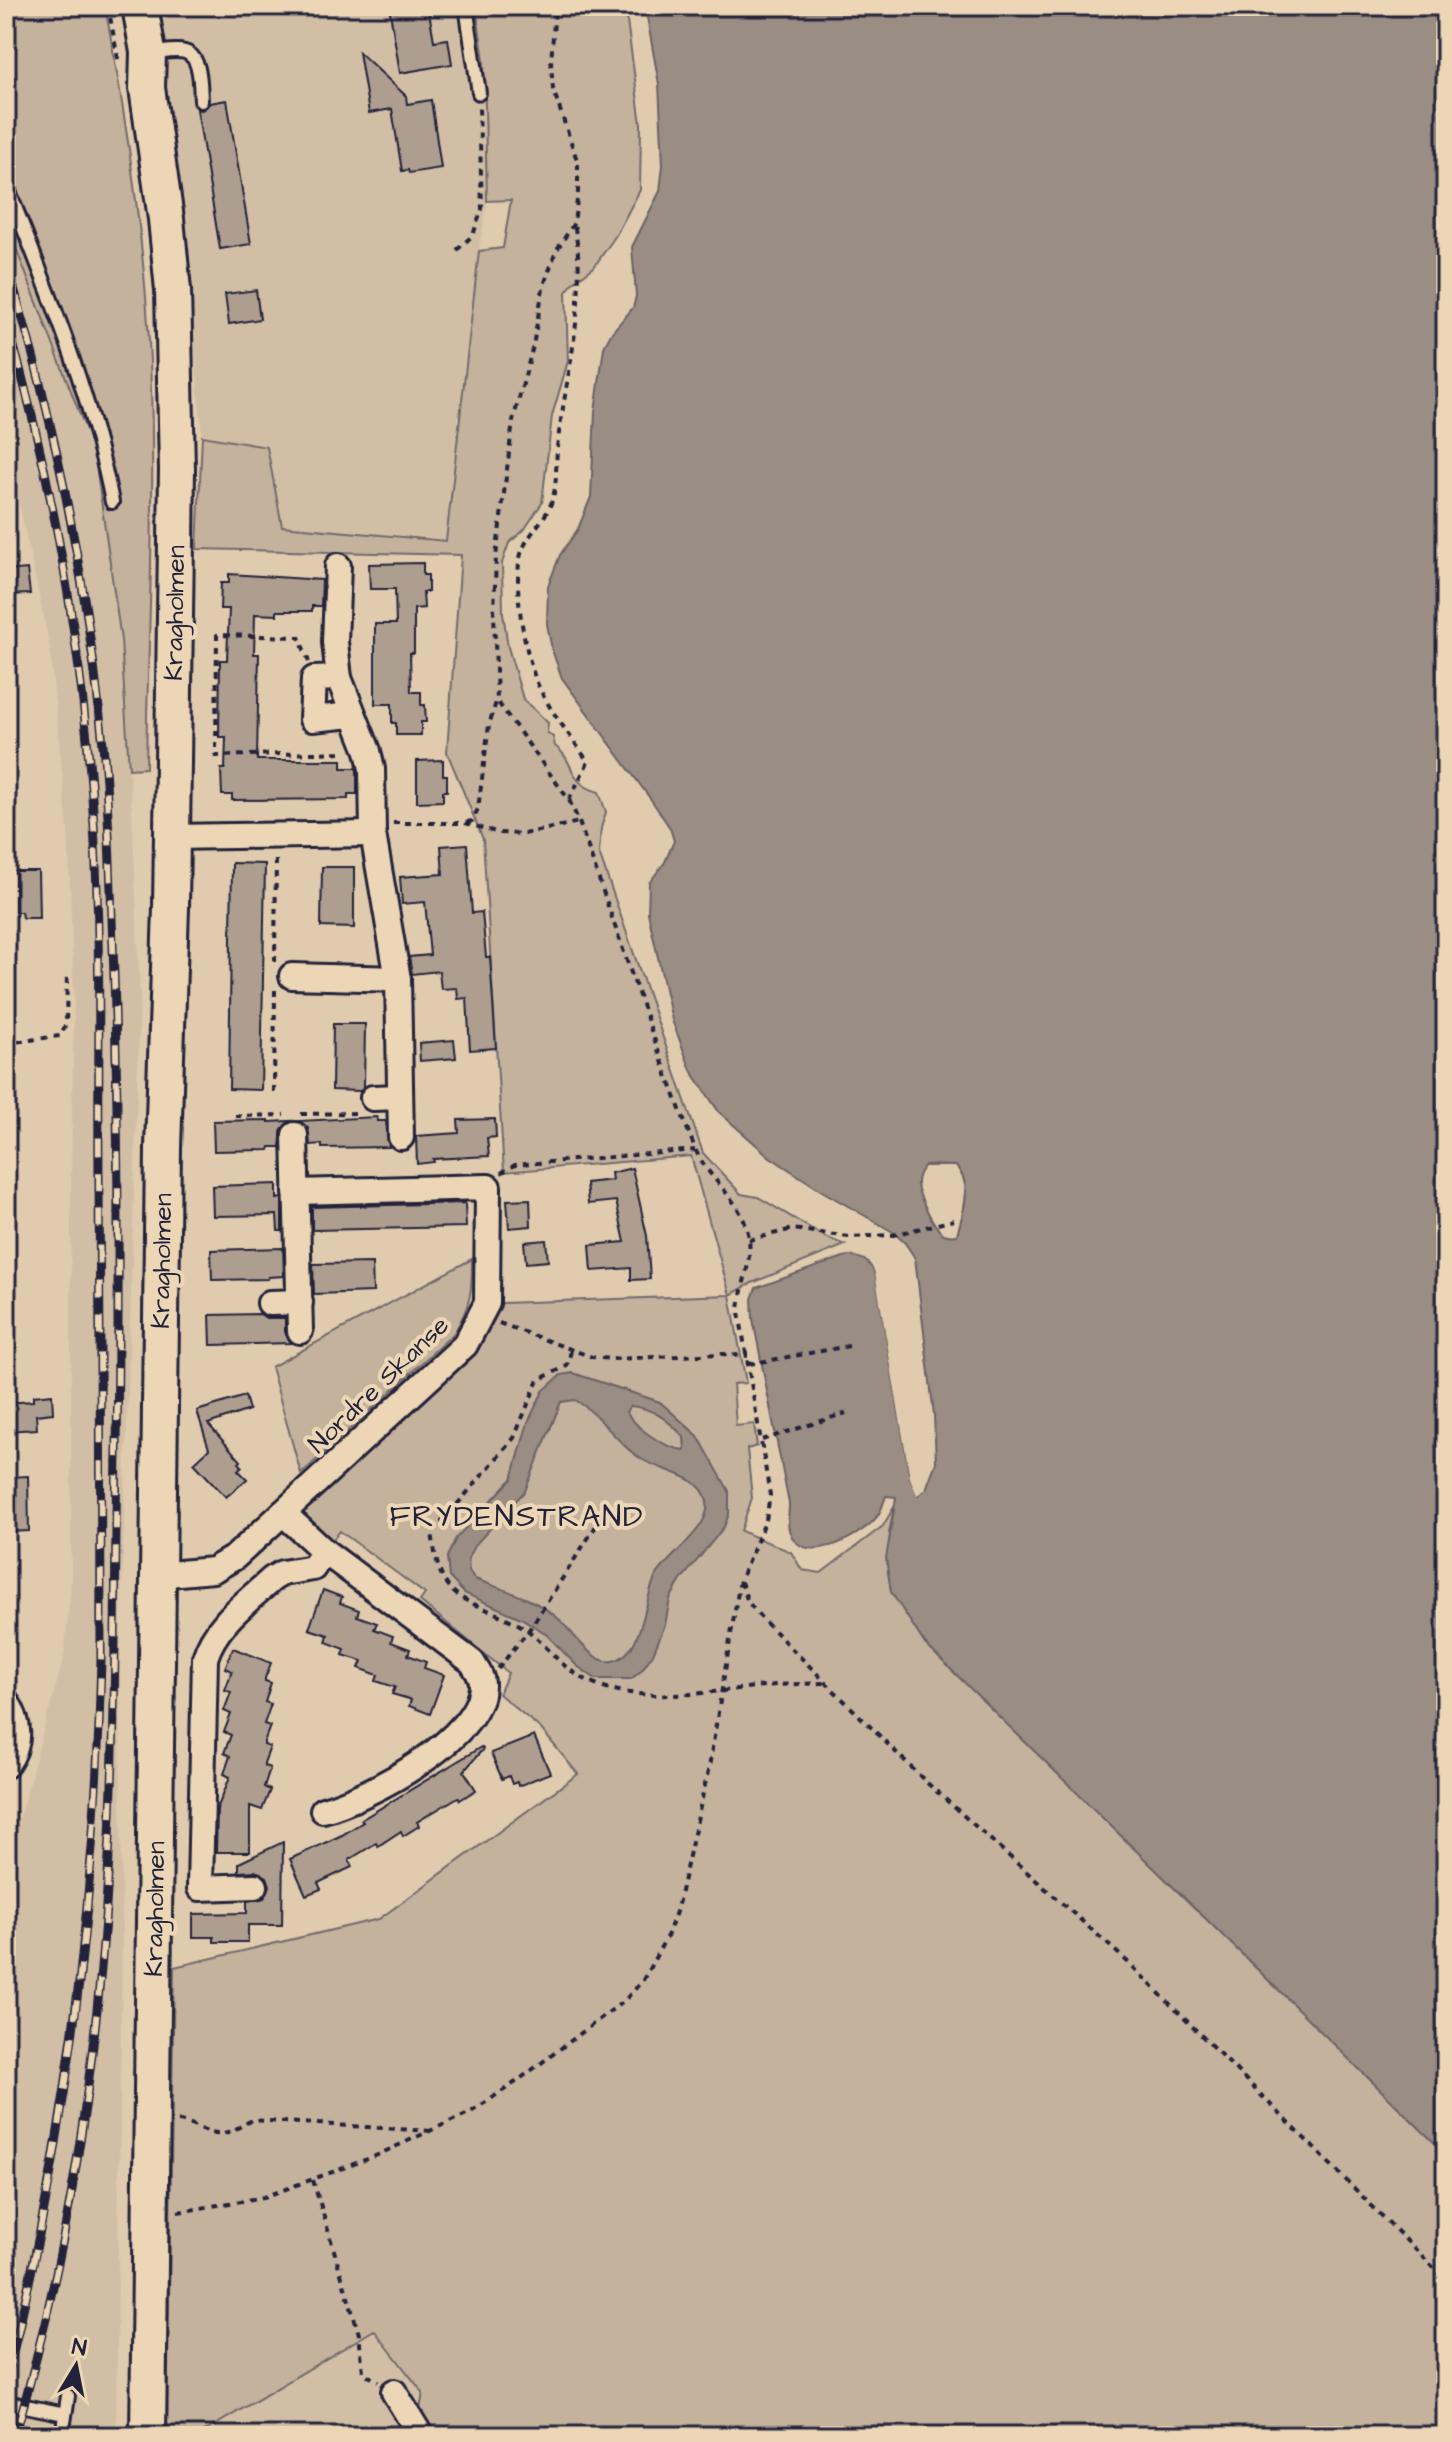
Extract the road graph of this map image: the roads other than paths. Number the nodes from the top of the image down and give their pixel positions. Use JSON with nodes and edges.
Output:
{"nodes":[{"id":1,"x":123,"y":6,"type":"edge"},
{"id":2,"x":140,"y":6,"type":"edge"},
{"id":3,"x":466,"y":6,"type":"edge"},
{"id":4,"x":140,"y":54,"type":"junction"},
{"id":5,"x":479,"y":93,"type":"road end"},
{"id":6,"x":201,"y":101,"type":"dead end"},
{"id":7,"x":6,"y":184,"type":"edge"},
{"id":8,"x":112,"y":502,"type":"dead end"},
{"id":9,"x":338,"y":566,"type":"dead end"},
{"id":10,"x":339,"y":678,"type":"junction"},
{"id":11,"x":352,"y":715,"type":"junction"},
{"id":12,"x":373,"y":834,"type":"junction"},
{"id":13,"x":170,"y":837,"type":"junction"},
{"id":14,"x":292,"y":976,"type":"dead end"},
{"id":15,"x":398,"y":979,"type":"junction"},
{"id":16,"x":400,"y":1097,"type":"junction"},
{"id":17,"x":373,"y":1098,"type":"dead end"},
{"id":18,"x":295,"y":1135,"type":"dead end"},
{"id":19,"x":401,"y":1137,"type":"dead end"},
{"id":20,"x":296,"y":1192,"type":"junction"},
{"id":21,"x":300,"y":1302,"type":"junction"},
{"id":22,"x":270,"y":1303,"type":"dead end"},
{"id":23,"x":300,"y":1331,"type":"dead end"},
{"id":24,"x":283,"y":1513,"type":"junction"},
{"id":25,"x":324,"y":1551,"type":"junction"},
{"id":26,"x":157,"y":1575,"type":"junction"},
{"id":27,"x":6,"y":1701,"type":"edge"},
{"id":28,"x":6,"y":1765,"type":"edge"},
{"id":29,"x":323,"y":1810,"type":"dead end"},
{"id":30,"x":255,"y":1886,"type":"dead end"},
{"id":31,"x":394,"y":2392,"type":"road end"},
{"id":32,"x":68,"y":2396,"type":"dead end"},
{"id":33,"x":6,"y":2402,"type":"edge"},
{"id":34,"x":65,"y":2414,"type":"junction"},
{"id":35,"x":62,"y":2436,"type":"edge"},
{"id":36,"x":148,"y":2436,"type":"edge"},
{"id":37,"x":421,"y":2436,"type":"edge"}],
"edges":[{"from":1,"to":4,"type":"street","name":"Kragholmen"},
{"from":2,"to":4,"type":"street","name":"Kragholmen"},
{"from":3,"to":5,"type":"lane"},
{"from":4,"to":6,"type":"lane"},
{"from":4,"to":13,"type":"street","name":"Kragholmen"},
{"from":7,"to":8,"type":"lane"},
{"from":9,"to":10,"type":"street"},
{"from":10,"to":11,"type":"street"},
{"from":10,"to":11,"type":"street"},
{"from":11,"to":12,"type":"street"},
{"from":12,"to":13,"type":"street"},
{"from":12,"to":15,"type":"street"},
{"from":13,"to":26,"type":"street","name":"Kragholmen"},
{"from":14,"to":15,"type":"street"},
{"from":15,"to":16,"type":"street"},
{"from":16,"to":17,"type":"street"},
{"from":16,"to":19,"type":"street"},
{"from":18,"to":20,"type":"street"},
{"from":20,"to":21,"type":"street"},
{"from":20,"to":24,"type":"street","name":"Nordre Skanse"},
{"from":21,"to":22,"type":"street"},
{"from":21,"to":23,"type":"street"},
{"from":24,"to":25,"type":"street"},
{"from":24,"to":26,"type":"street","name":"Nordre Skanse"},
{"from":25,"to":29,"type":"street"},
{"from":25,"to":30,"type":"street"},
{"from":26,"to":36,"type":"street","name":"Kragholmen"},
{"from":27,"to":28,"type":"street"},
{"from":31,"to":37,"type":"street"},
{"from":32,"to":34,"type":"lane"},
{"from":33,"to":34,"type":"lane"},
{"from":34,"to":35,"type":"lane"}]}
